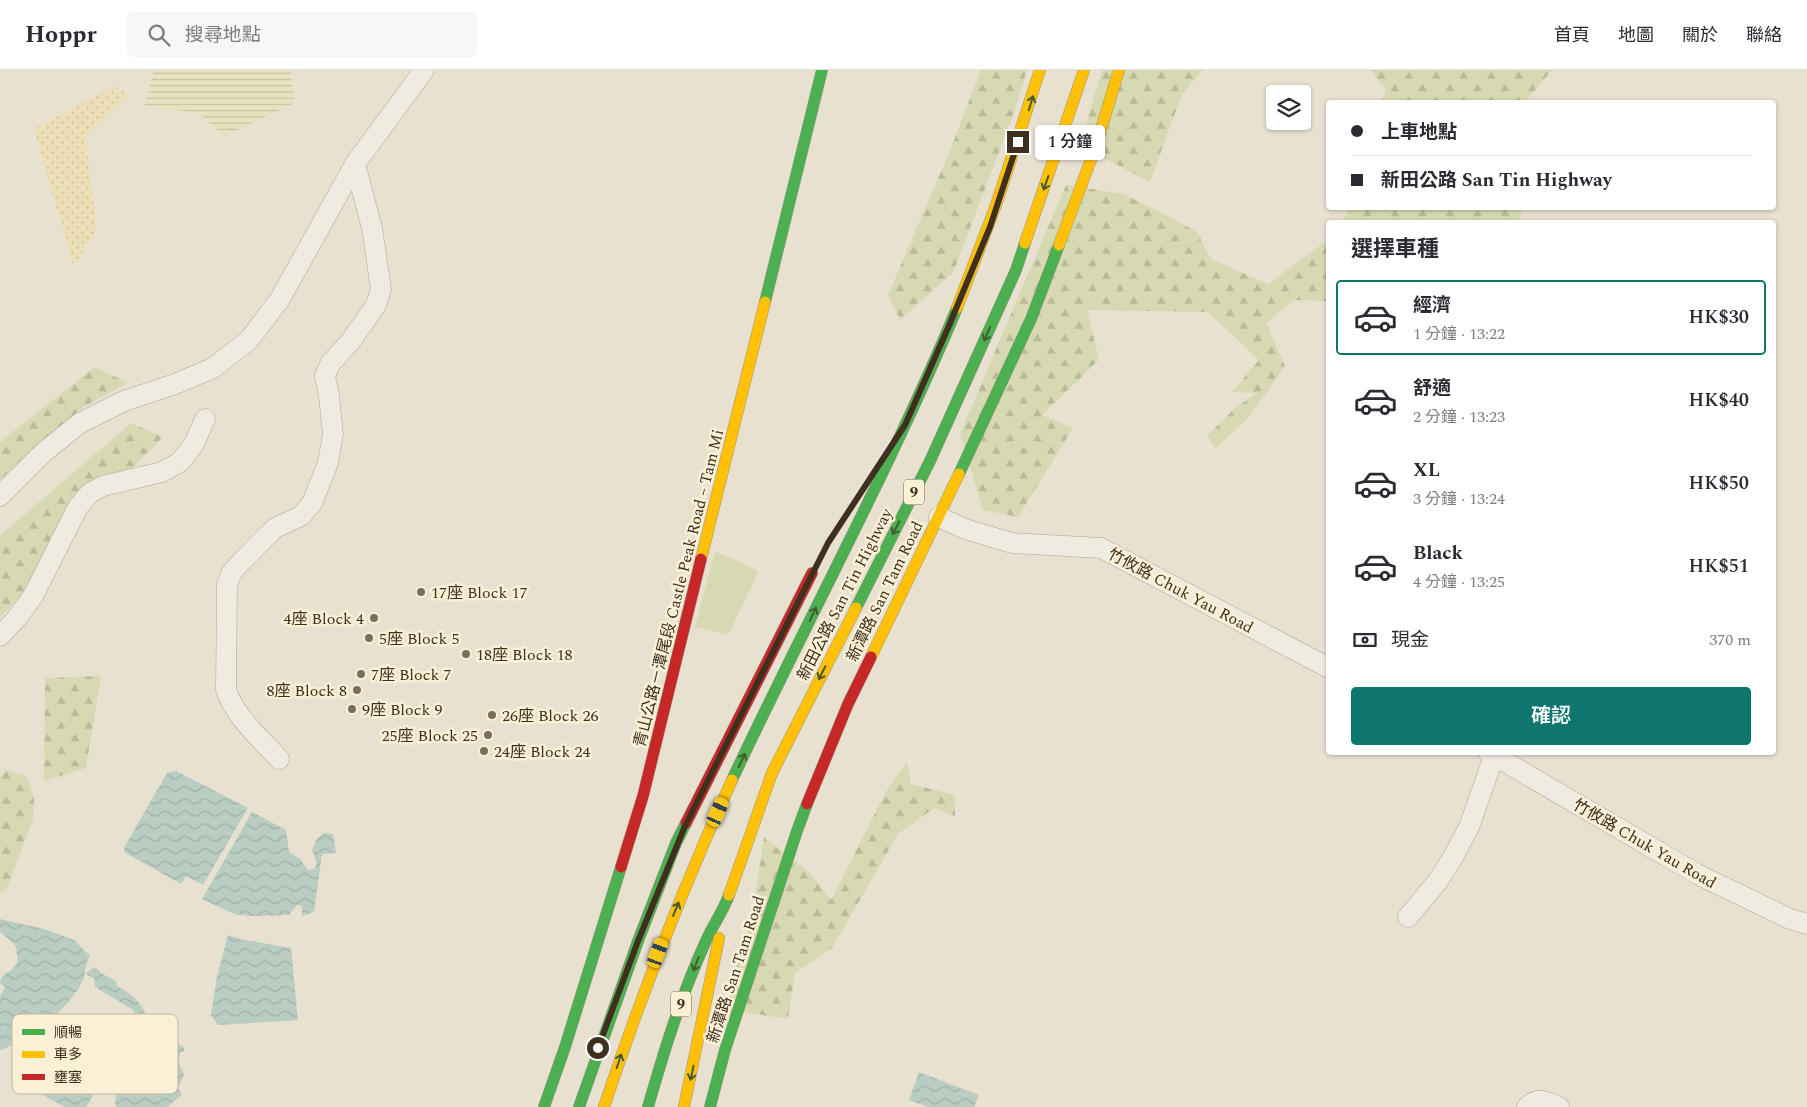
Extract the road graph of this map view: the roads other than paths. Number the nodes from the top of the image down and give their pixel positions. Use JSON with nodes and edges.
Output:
{"nodes":[{"id":1,"x":424,"y":70,"type":"edge"},
{"id":2,"x":822,"y":70,"type":"edge"},
{"id":3,"x":1040,"y":70,"type":"edge"},
{"id":4,"x":1084,"y":70,"type":"edge"},
{"id":5,"x":1119,"y":70,"type":"edge"},
{"id":6,"x":355,"y":164,"type":"junction"},
{"id":7,"x":205,"y":419,"type":"dead end"},
{"id":8,"x":905,"y":425,"type":"junction"},
{"id":9,"x":0,"y":496,"type":"edge"},
{"id":10,"x":859,"y":496,"type":"dead end"},
{"id":11,"x":939,"y":517,"type":"junction"},
{"id":12,"x":816,"y":567,"type":"dead end"},
{"id":13,"x":0,"y":636,"type":"edge"},
{"id":14,"x":1326,"y":666,"type":"edge"},
{"id":15,"x":1491,"y":755,"type":"edge"},
{"id":16,"x":1493,"y":755,"type":"edge"},
{"id":17,"x":279,"y":759,"type":"dead end"},
{"id":18,"x":725,"y":904,"type":"junction"},
{"id":19,"x":1408,"y":917,"type":"dead end"},
{"id":20,"x":1807,"y":924,"type":"edge"},
{"id":21,"x":544,"y":1107,"type":"edge"},
{"id":22,"x":580,"y":1107,"type":"edge"},
{"id":23,"x":604,"y":1107,"type":"edge"},
{"id":24,"x":648,"y":1107,"type":"edge"},
{"id":25,"x":684,"y":1107,"type":"edge"},
{"id":26,"x":710,"y":1107,"type":"edge"},
{"id":27,"x":1527,"y":1107,"type":"edge"},
{"id":28,"x":1559,"y":1107,"type":"edge"}],
"edges":[{"from":1,"to":6,"type":"street"},
{"from":2,"to":21,"type":"main road","name":"青山公路－潭尾段 Castle Peak Road – Tam Mi"},
{"from":8,"to":3,"type":"main road","name":"新田公路 San Tin Highway","number":"9","one_way":true},
{"from":4,"to":18,"type":"main road","name":"新田公路 San Tin Highway","number":"9","one_way":true},
{"from":5,"to":11,"type":"main road","name":"新潭路 San Tam Road"},
{"from":6,"to":9,"type":"street"},
{"from":6,"to":17,"type":"street"},
{"from":7,"to":13,"type":"street"},
{"from":8,"to":10,"type":"main road"},
{"from":23,"to":8,"type":"main road","name":"新田公路 San Tin Highway","number":"9","one_way":true},
{"from":11,"to":14,"type":"street","name":"竹攸路 Chuk Yau Road"},
{"from":11,"to":26,"type":"main road","name":"新潭路 San Tam Road"},
{"from":12,"to":22,"type":"main road"},
{"from":15,"to":19,"type":"street"},
{"from":16,"to":20,"type":"street","name":"竹攸路 Chuk Yau Road"},
{"from":18,"to":24,"type":"main road","name":"新田公路 San Tin Highway","number":"9","one_way":true},
{"from":18,"to":25,"type":"main road","one_way":true},
{"from":27,"to":28,"type":"street"}]}
